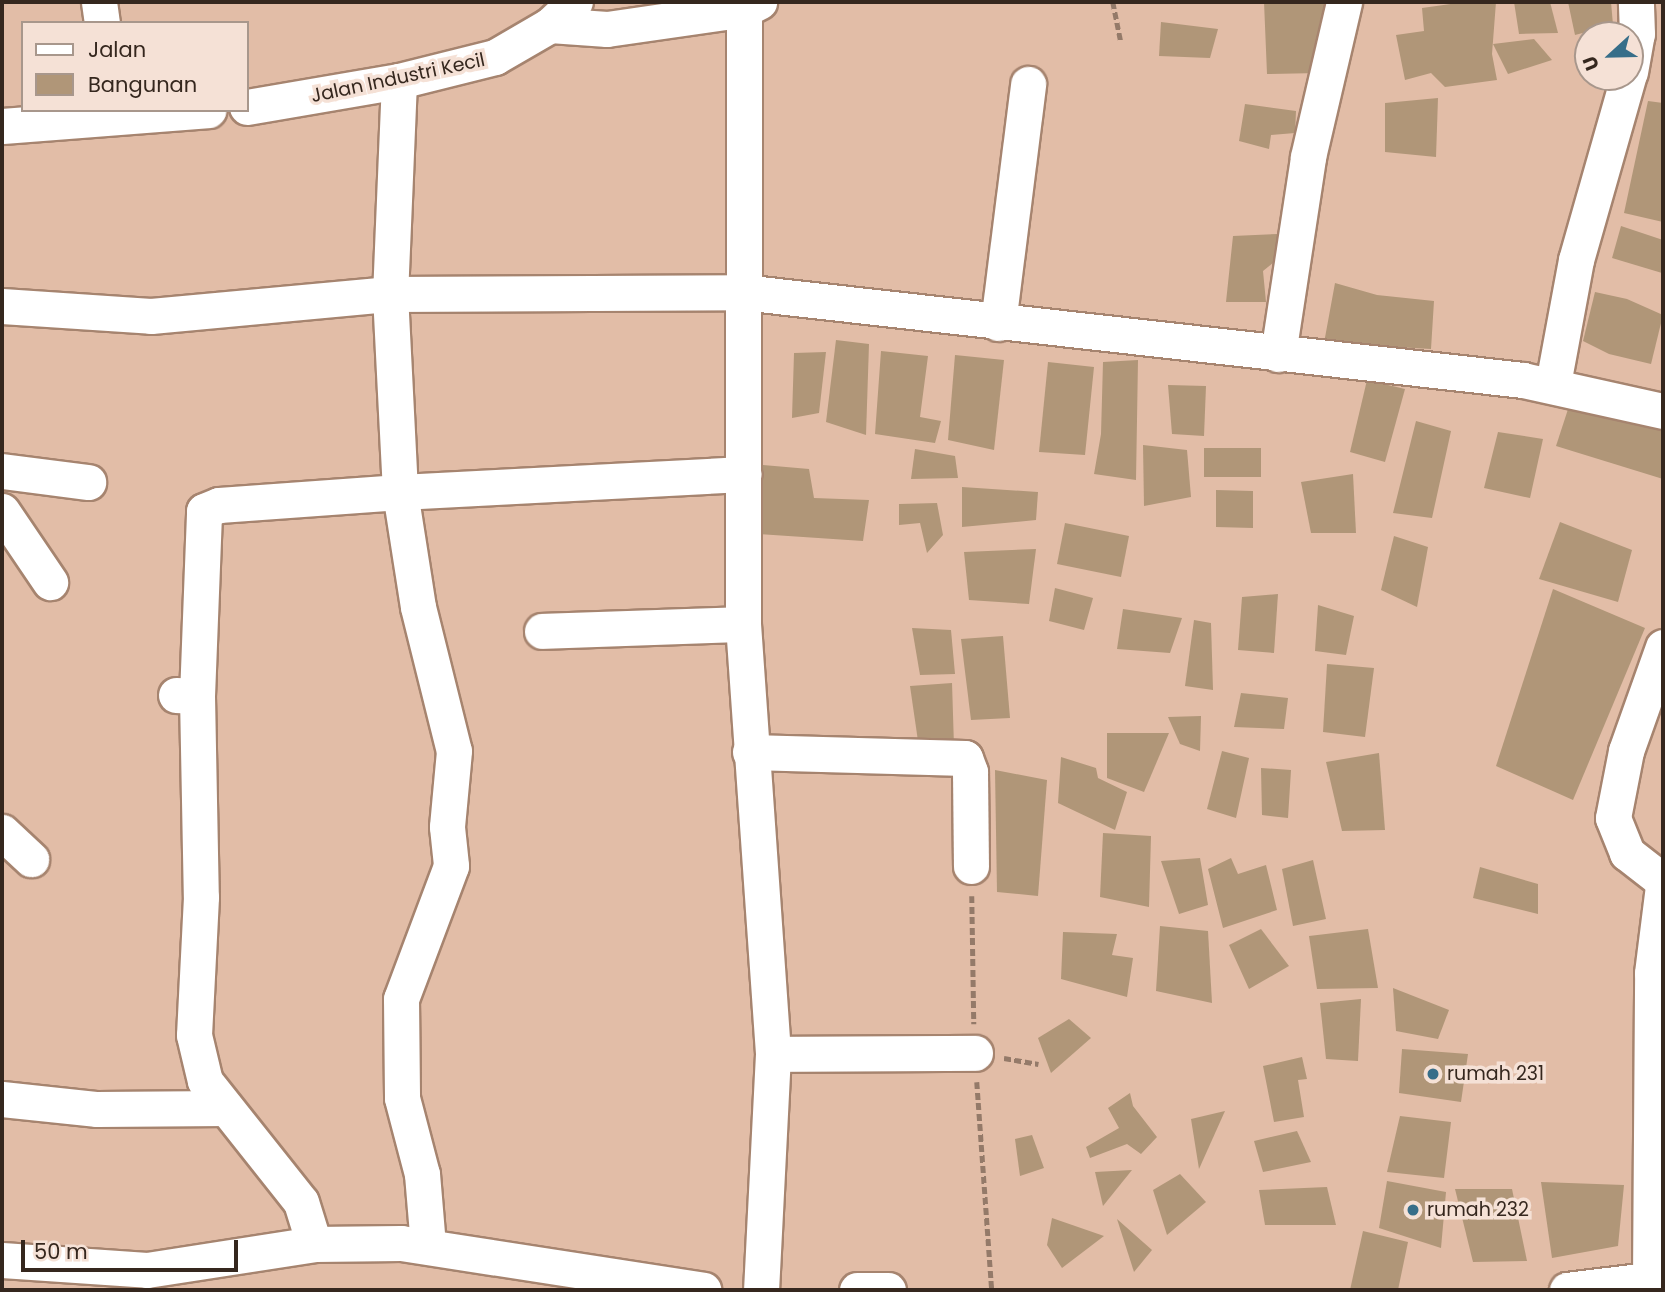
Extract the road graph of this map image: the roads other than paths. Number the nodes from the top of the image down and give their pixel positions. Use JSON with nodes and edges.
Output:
{"nodes":[{"id":1,"x":99,"y":2,"type":"edge"},
{"id":2,"x":575,"y":2,"type":"edge"},
{"id":3,"x":1344,"y":2,"type":"edge"},
{"id":4,"x":1636,"y":2,"type":"edge"},
{"id":5,"x":749,"y":4,"type":"edge"},
{"id":6,"x":102,"y":21,"type":"edge"},
{"id":7,"x":1637,"y":21,"type":"edge"},
{"id":8,"x":550,"y":25,"type":"junction"},
{"id":9,"x":398,"y":81,"type":"junction"},
{"id":10,"x":1028,"y":84,"type":"dead end"},
{"id":11,"x":1625,"y":91,"type":"edge"},
{"id":12,"x":248,"y":107,"type":"edge"},
{"id":13,"x":170,"y":112,"type":"edge"},
{"id":14,"x":113,"y":115,"type":"edge"},
{"id":15,"x":2,"y":126,"type":"edge"},
{"id":16,"x":742,"y":292,"type":"junction"},
{"id":17,"x":390,"y":294,"type":"junction"},
{"id":18,"x":2,"y":306,"type":"edge"},
{"id":19,"x":998,"y":323,"type":"junction"},
{"id":20,"x":1278,"y":354,"type":"junction"},
{"id":21,"x":1553,"y":383,"type":"junction"},
{"id":22,"x":1663,"y":411,"type":"edge"},
{"id":23,"x":2,"y":471,"type":"edge"},
{"id":24,"x":744,"y":474,"type":"junction"},
{"id":25,"x":88,"y":482,"type":"dead end"},
{"id":26,"x":400,"y":492,"type":"junction"},
{"id":27,"x":2,"y":511,"type":"edge"},
{"id":28,"x":50,"y":582,"type":"dead end"},
{"id":29,"x":743,"y":624,"type":"junction"},
{"id":30,"x":542,"y":631,"type":"dead end"},
{"id":31,"x":1663,"y":647,"type":"edge"},
{"id":32,"x":750,"y":752,"type":"junction"},
{"id":33,"x":2,"y":832,"type":"edge"},
{"id":34,"x":32,"y":859,"type":"dead end"},
{"id":35,"x":971,"y":866,"type":"road end"},
{"id":36,"x":1663,"y":883,"type":"edge"},
{"id":37,"x":975,"y":1053,"type":"road end"},
{"id":38,"x":773,"y":1054,"type":"junction"},
{"id":39,"x":2,"y":1099,"type":"edge"},
{"id":40,"x":226,"y":1108,"type":"junction"},
{"id":41,"x":313,"y":1244,"type":"junction"},
{"id":42,"x":428,"y":1245,"type":"junction"},
{"id":43,"x":2,"y":1261,"type":"edge"},
{"id":44,"x":1657,"y":1279,"type":"edge"},
{"id":45,"x":703,"y":1290,"type":"edge"},
{"id":46,"x":761,"y":1290,"type":"edge"},
{"id":47,"x":857,"y":1290,"type":"edge"},
{"id":48,"x":888,"y":1290,"type":"edge"},
{"id":49,"x":1567,"y":1290,"type":"edge"}],
"edges":[{"from":1,"to":6,"type":"street"},
{"from":2,"to":8,"type":"street","name":"Jalan Industri Kecil"},
{"from":3,"to":20,"type":"street"},
{"from":4,"to":7,"type":"street"},
{"from":5,"to":8,"type":"street"},
{"from":5,"to":16,"type":"street"},
{"from":8,"to":9,"type":"street","name":"Jalan Industri Kecil"},
{"from":9,"to":12,"type":"street","name":"Jalan Industri Kecil"},
{"from":9,"to":17,"type":"street"},
{"from":10,"to":19,"type":"street"},
{"from":11,"to":21,"type":"street"},
{"from":13,"to":14,"type":"street"},
{"from":14,"to":15,"type":"street"},
{"from":16,"to":17,"type":"street"},
{"from":16,"to":19,"type":"street"},
{"from":16,"to":24,"type":"street"},
{"from":17,"to":18,"type":"street"},
{"from":17,"to":26,"type":"street"},
{"from":19,"to":20,"type":"street"},
{"from":20,"to":21,"type":"street"},
{"from":21,"to":22,"type":"street"},
{"from":23,"to":25,"type":"street"},
{"from":24,"to":26,"type":"street"},
{"from":24,"to":29,"type":"street"},
{"from":26,"to":40,"type":"street"},
{"from":26,"to":42,"type":"street"},
{"from":27,"to":28,"type":"street"},
{"from":29,"to":30,"type":"street"},
{"from":29,"to":32,"type":"street"},
{"from":31,"to":36,"type":"street"},
{"from":32,"to":35,"type":"street"},
{"from":32,"to":38,"type":"street"},
{"from":33,"to":34,"type":"street"},
{"from":36,"to":44,"type":"street"},
{"from":37,"to":38,"type":"street"},
{"from":38,"to":46,"type":"street"},
{"from":39,"to":40,"type":"street"},
{"from":40,"to":41,"type":"street"},
{"from":41,"to":42,"type":"street"},
{"from":41,"to":43,"type":"street"},
{"from":42,"to":45,"type":"street"},
{"from":44,"to":49,"type":"street"},
{"from":47,"to":48,"type":"street"}]}
